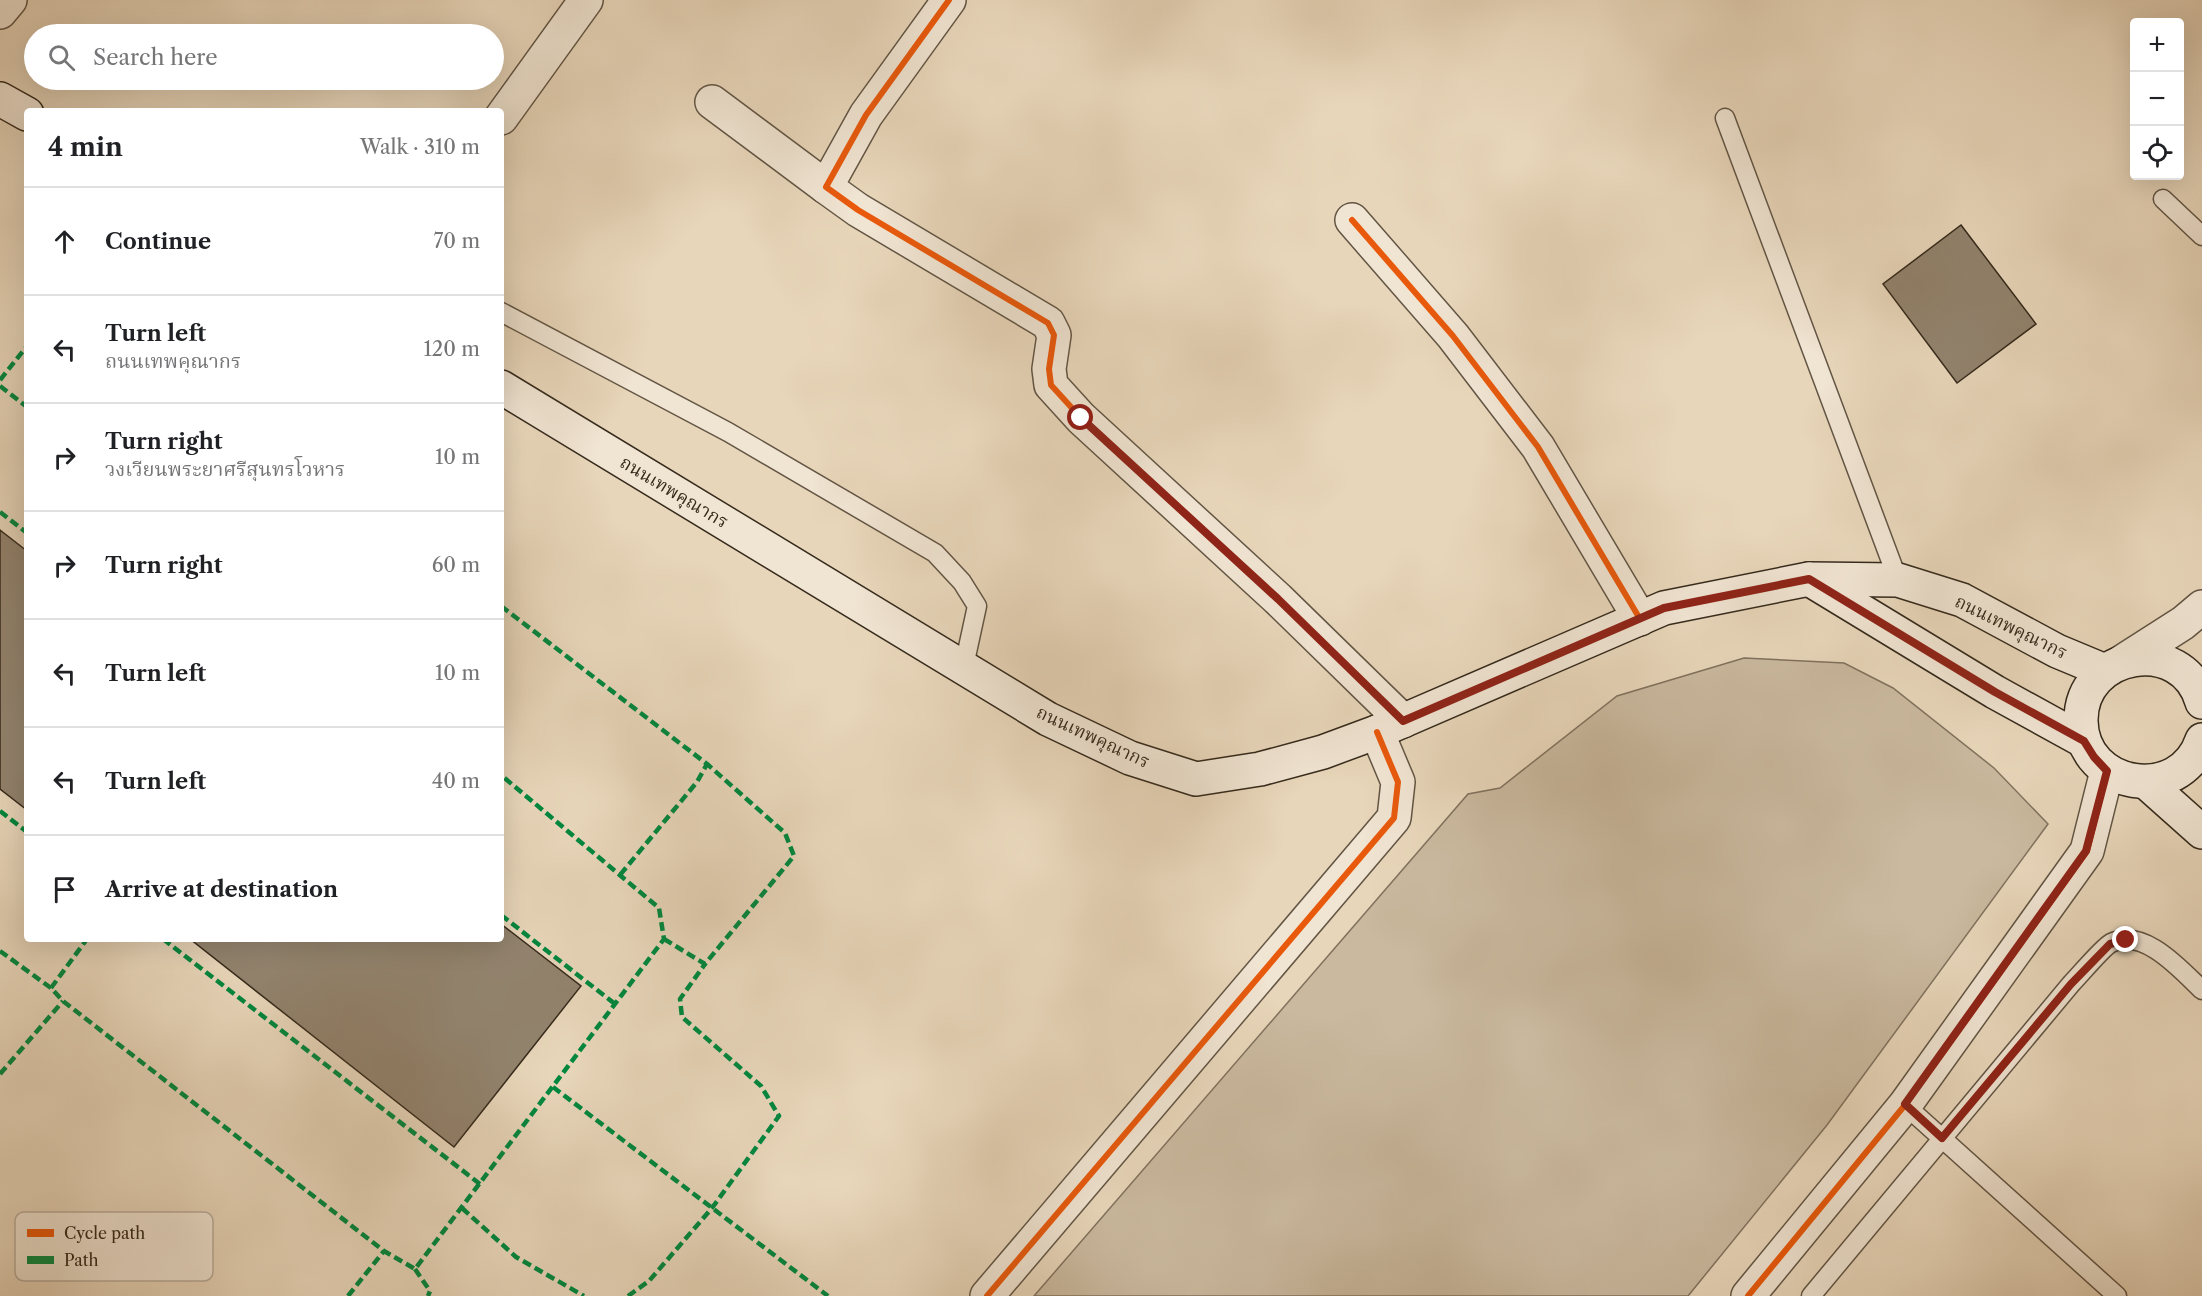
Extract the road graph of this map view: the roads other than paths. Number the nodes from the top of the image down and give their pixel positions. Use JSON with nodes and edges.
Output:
{"nodes":[{"id":1,"x":10,"y":0,"type":"edge"},
{"id":2,"x":586,"y":0,"type":"edge"},
{"id":3,"x":949,"y":0,"type":"edge"},
{"id":4,"x":0,"y":12,"type":"edge"},
{"id":5,"x":0,"y":99,"type":"edge"},
{"id":6,"x":712,"y":102,"type":"dead end"},
{"id":7,"x":24,"y":112,"type":"edge"},
{"id":8,"x":504,"y":114,"type":"edge"},
{"id":9,"x":1725,"y":118,"type":"dead end"},
{"id":10,"x":826,"y":187,"type":"junction"},
{"id":11,"x":2163,"y":199,"type":"dead end"},
{"id":12,"x":1352,"y":220,"type":"dead end"},
{"id":13,"x":2202,"y":236,"type":"edge"},
{"id":14,"x":504,"y":314,"type":"edge"},
{"id":15,"x":504,"y":389,"type":"edge"},
{"id":16,"x":1809,"y":579,"type":"junction"},
{"id":17,"x":1898,"y":580,"type":"junction"},
{"id":18,"x":2202,"y":607,"type":"edge"},
{"id":19,"x":1641,"y":619,"type":"junction"},
{"id":20,"x":964,"y":666,"type":"junction"},
{"id":21,"x":2113,"y":666,"type":"junction"},
{"id":22,"x":2202,"y":702,"type":"edge"},
{"id":23,"x":1390,"y":727,"type":"junction"},
{"id":24,"x":2084,"y":741,"type":"junction"},
{"id":25,"x":2202,"y":743,"type":"edge"},
{"id":26,"x":2107,"y":771,"type":"junction"},
{"id":27,"x":2147,"y":783,"type":"junction"},
{"id":28,"x":2202,"y":832,"type":"edge"},
{"id":29,"x":2202,"y":990,"type":"edge"},
{"id":30,"x":1905,"y":1104,"type":"junction"},
{"id":31,"x":1942,"y":1138,"type":"junction"},
{"id":32,"x":987,"y":1296,"type":"edge"},
{"id":33,"x":1748,"y":1296,"type":"edge"},
{"id":34,"x":1811,"y":1296,"type":"edge"},
{"id":35,"x":2117,"y":1296,"type":"edge"}],
"edges":[{"from":1,"to":4,"type":"street"},
{"from":2,"to":8,"type":"street"},
{"from":3,"to":10,"type":"street"},
{"from":5,"to":7,"type":"street"},
{"from":6,"to":10,"type":"street"},
{"from":9,"to":17,"type":"lane"},
{"from":10,"to":23,"type":"street"},
{"from":11,"to":13,"type":"lane"},
{"from":12,"to":19,"type":"street"},
{"from":14,"to":20,"type":"lane"},
{"from":15,"to":20,"type":"street","name":"ถนนเทพคุณากร"},
{"from":16,"to":17,"type":"street","name":"ถนนเทพคุณากร"},
{"from":16,"to":19,"type":"street","name":"ถนนเทพคุณากร"},
{"from":16,"to":24,"type":"street"},
{"from":17,"to":21,"type":"street","name":"ถนนเทพคุณากร"},
{"from":18,"to":21,"type":"street"},
{"from":19,"to":23,"type":"street","name":"ถนนเทพคุณากร"},
{"from":20,"to":23,"type":"street","name":"ถนนเทพคุณากร"},
{"from":21,"to":22,"type":"street"},
{"from":21,"to":24,"type":"street"},
{"from":23,"to":32,"type":"street"},
{"from":24,"to":26,"type":"street"},
{"from":25,"to":27,"type":"street"},
{"from":26,"to":27,"type":"street"},
{"from":26,"to":30,"type":"street"},
{"from":27,"to":28,"type":"street"},
{"from":29,"to":31,"type":"lane"},
{"from":30,"to":31,"type":"lane"},
{"from":30,"to":33,"type":"street"},
{"from":31,"to":34,"type":"lane"},
{"from":31,"to":35,"type":"lane"}]}
